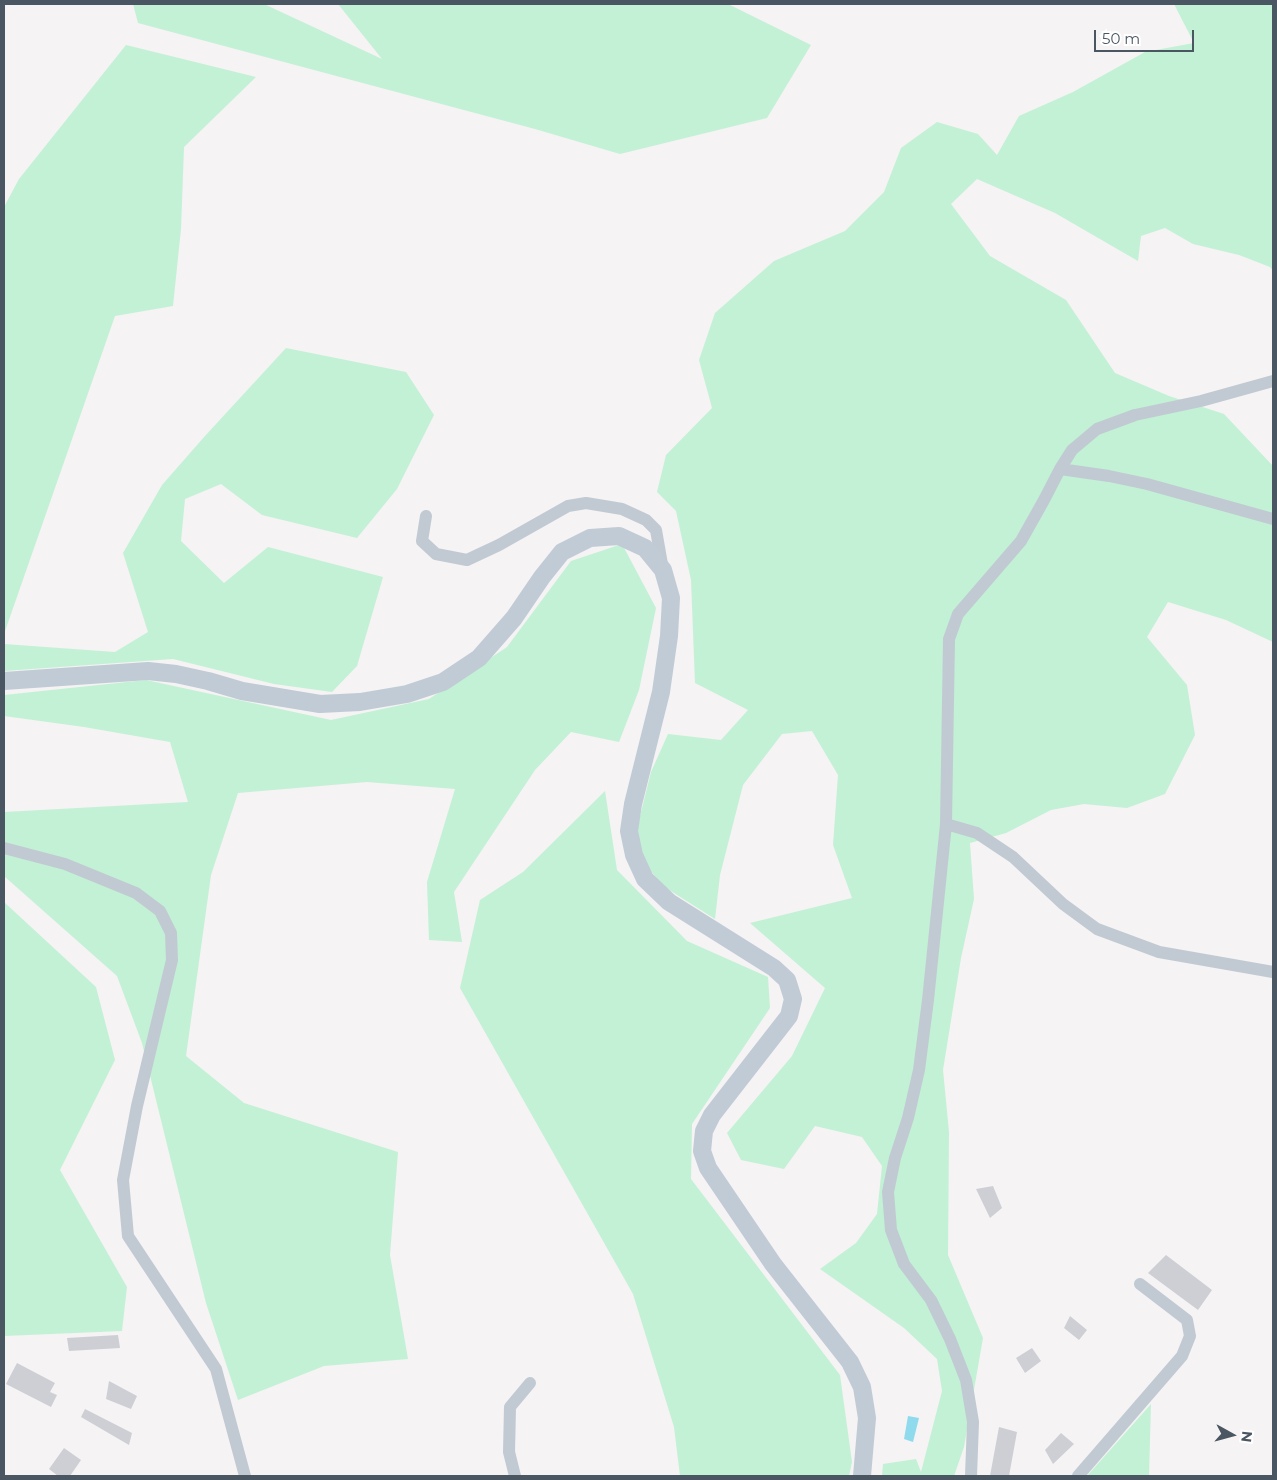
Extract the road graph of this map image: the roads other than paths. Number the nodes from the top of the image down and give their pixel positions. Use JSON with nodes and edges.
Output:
{"nodes":[{"id":1,"x":1273,"y":381,"type":"edge"},
{"id":2,"x":1060,"y":469,"type":"junction"},
{"id":3,"x":426,"y":516,"type":"dead end"},
{"id":4,"x":1273,"y":519,"type":"edge"},
{"id":5,"x":664,"y":570,"type":"junction"},
{"id":6,"x":4,"y":680,"type":"edge"},
{"id":7,"x":946,"y":824,"type":"junction"},
{"id":8,"x":4,"y":848,"type":"edge"},
{"id":9,"x":1273,"y":972,"type":"edge"},
{"id":10,"x":1140,"y":1284,"type":"dead end"},
{"id":11,"x":530,"y":1383,"type":"dead end"},
{"id":12,"x":245,"y":1476,"type":"edge"},
{"id":13,"x":515,"y":1476,"type":"edge"},
{"id":14,"x":862,"y":1476,"type":"edge"},
{"id":15,"x":970,"y":1476,"type":"edge"},
{"id":16,"x":1078,"y":1476,"type":"edge"}],
"edges":[{"from":1,"to":2,"type":"street"},
{"from":2,"to":4,"type":"street"},
{"from":2,"to":7,"type":"street"},
{"from":3,"to":5,"type":"street"},
{"from":5,"to":6,"type":"main road"},
{"from":5,"to":14,"type":"main road"},
{"from":7,"to":9,"type":"street"},
{"from":7,"to":15,"type":"street"},
{"from":8,"to":12,"type":"street"},
{"from":10,"to":16,"type":"street"},
{"from":11,"to":13,"type":"street"}]}
